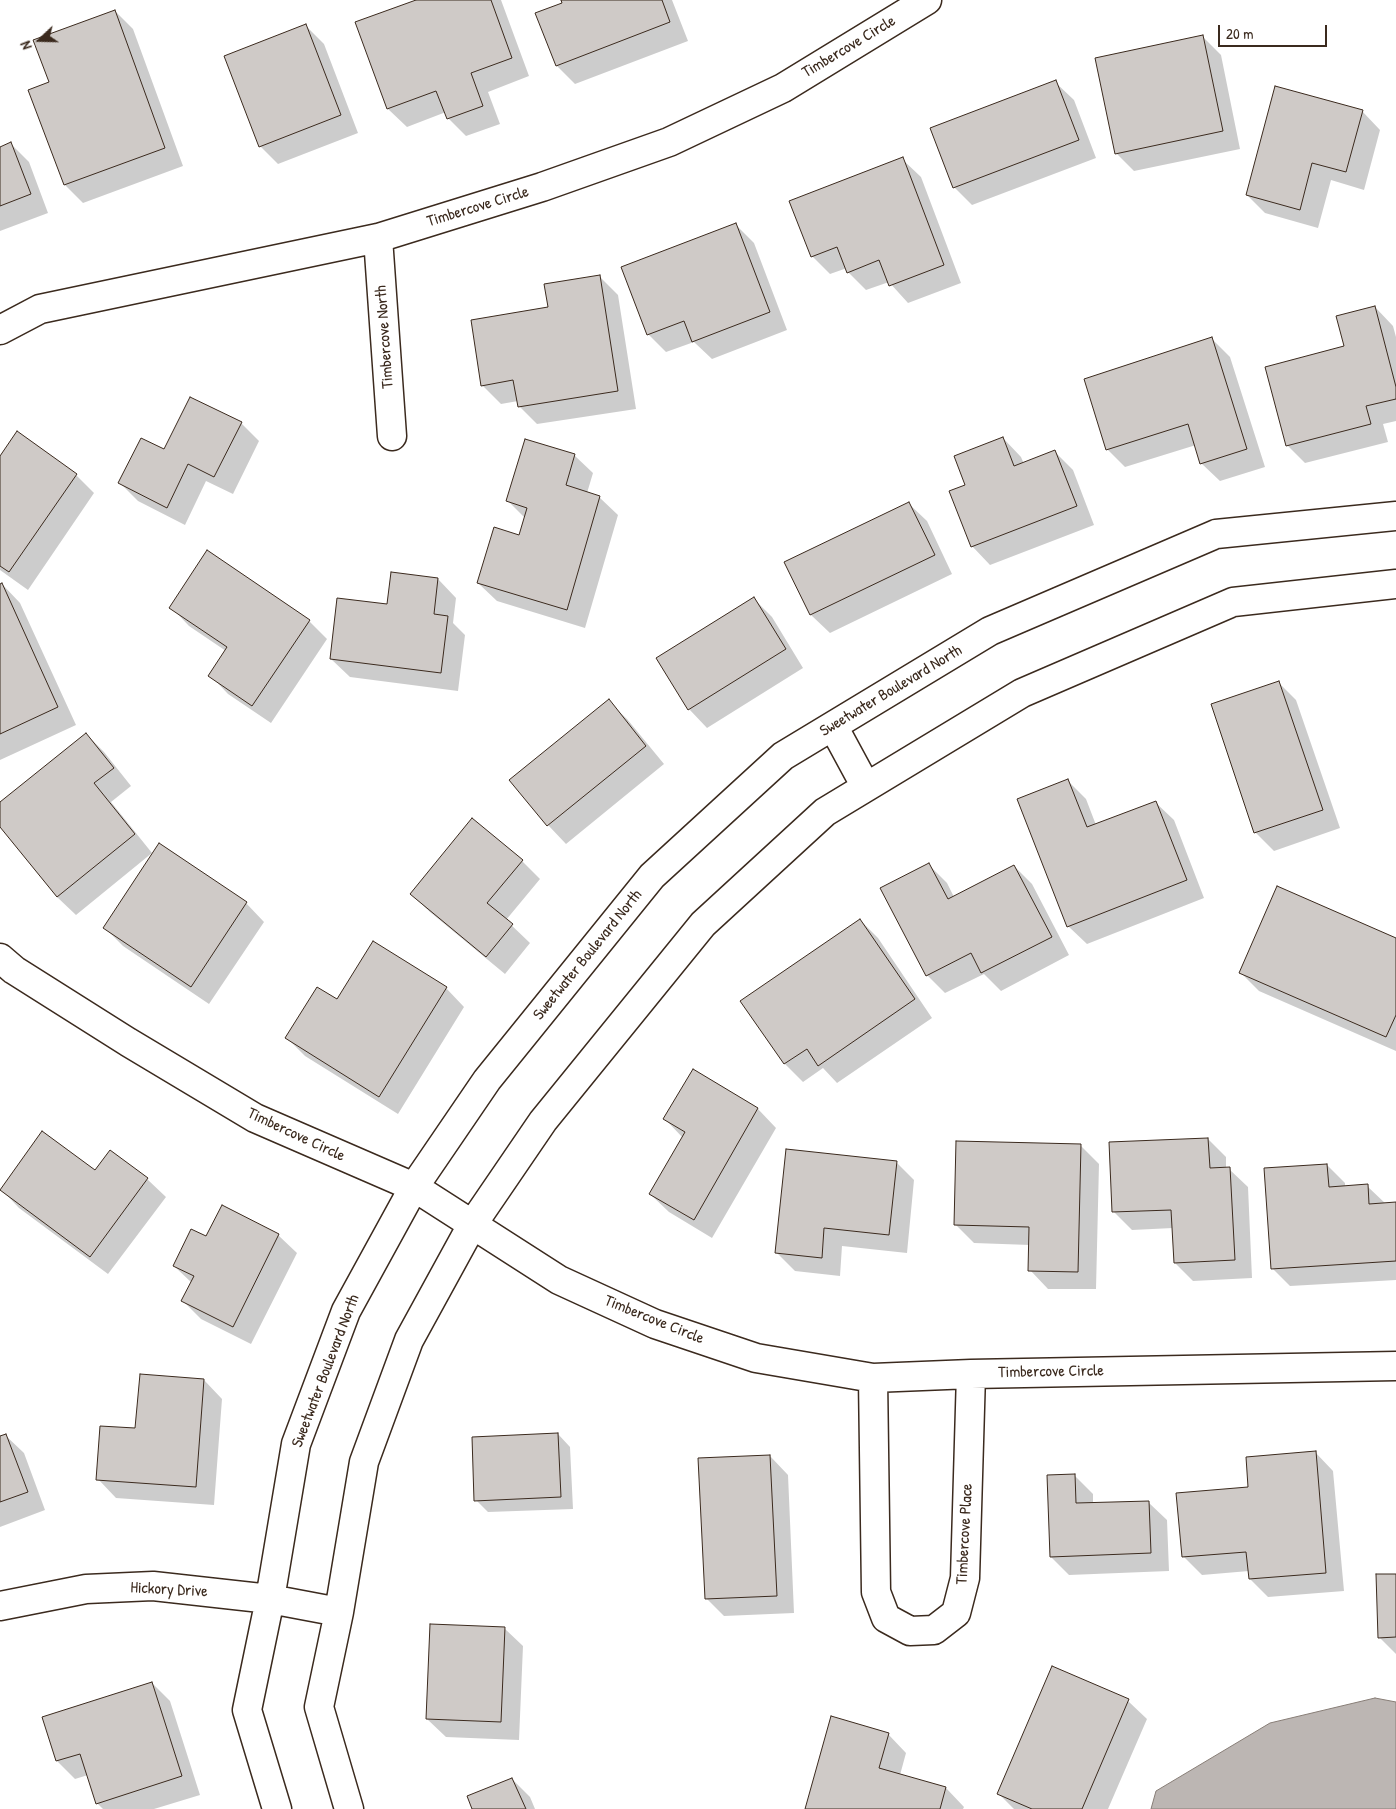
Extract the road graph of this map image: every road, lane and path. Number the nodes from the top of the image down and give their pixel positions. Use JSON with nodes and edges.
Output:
{"nodes":[{"id":1,"x":926,"y":0,"type":"edge"},
{"id":2,"x":378,"y":238,"type":"junction"},
{"id":3,"x":0,"y":330,"type":"edge"},
{"id":4,"x":392,"y":436,"type":"dead end"},
{"id":5,"x":1396,"y":516,"type":"edge"},
{"id":6,"x":1396,"y":584,"type":"edge"},
{"id":7,"x":833,"y":726,"type":"junction"},
{"id":8,"x":866,"y":787,"type":"junction"},
{"id":9,"x":0,"y":958,"type":"edge"},
{"id":10,"x":414,"y":1187,"type":"junction"},
{"id":11,"x":472,"y":1224,"type":"junction"},
{"id":12,"x":1396,"y":1366,"type":"edge"},
{"id":13,"x":971,"y":1374,"type":"junction"},
{"id":14,"x":873,"y":1378,"type":"junction"},
{"id":15,"x":270,"y":1599,"type":"junction"},
{"id":16,"x":0,"y":1606,"type":"edge"},
{"id":17,"x":339,"y":1612,"type":"junction"},
{"id":18,"x":276,"y":1809,"type":"edge"},
{"id":19,"x":349,"y":1809,"type":"edge"}],
"edges":[{"from":1,"to":2,"type":"street","name":"Timbercove Circle"},
{"from":2,"to":3,"type":"street","name":"Timbercove Circle"},
{"from":2,"to":4,"type":"street","name":"Timbercove North"},
{"from":5,"to":7,"type":"street","name":"Sweetwater Boulevard North"},
{"from":6,"to":8,"type":"street"},
{"from":7,"to":8,"type":"street"},
{"from":7,"to":10,"type":"street","name":"Sweetwater Boulevard North"},
{"from":8,"to":11,"type":"street"},
{"from":9,"to":10,"type":"street","name":"Timbercove Circle"},
{"from":10,"to":11,"type":"street","name":"Timbercove Circle"},
{"from":10,"to":15,"type":"street","name":"Sweetwater Boulevard North"},
{"from":11,"to":14,"type":"street","name":"Timbercove Circle"},
{"from":11,"to":17,"type":"street"},
{"from":12,"to":13,"type":"street","name":"Timbercove Circle"},
{"from":13,"to":14,"type":"street","name":"Timbercove Circle"},
{"from":13,"to":14,"type":"street","name":"Timbercove Place"},
{"from":15,"to":16,"type":"street","name":"Hickory Drive"},
{"from":15,"to":17,"type":"street","name":"Hickory Drive"},
{"from":15,"to":18,"type":"street","name":"Sweetwater Boulevard North"},
{"from":17,"to":19,"type":"street"}]}
